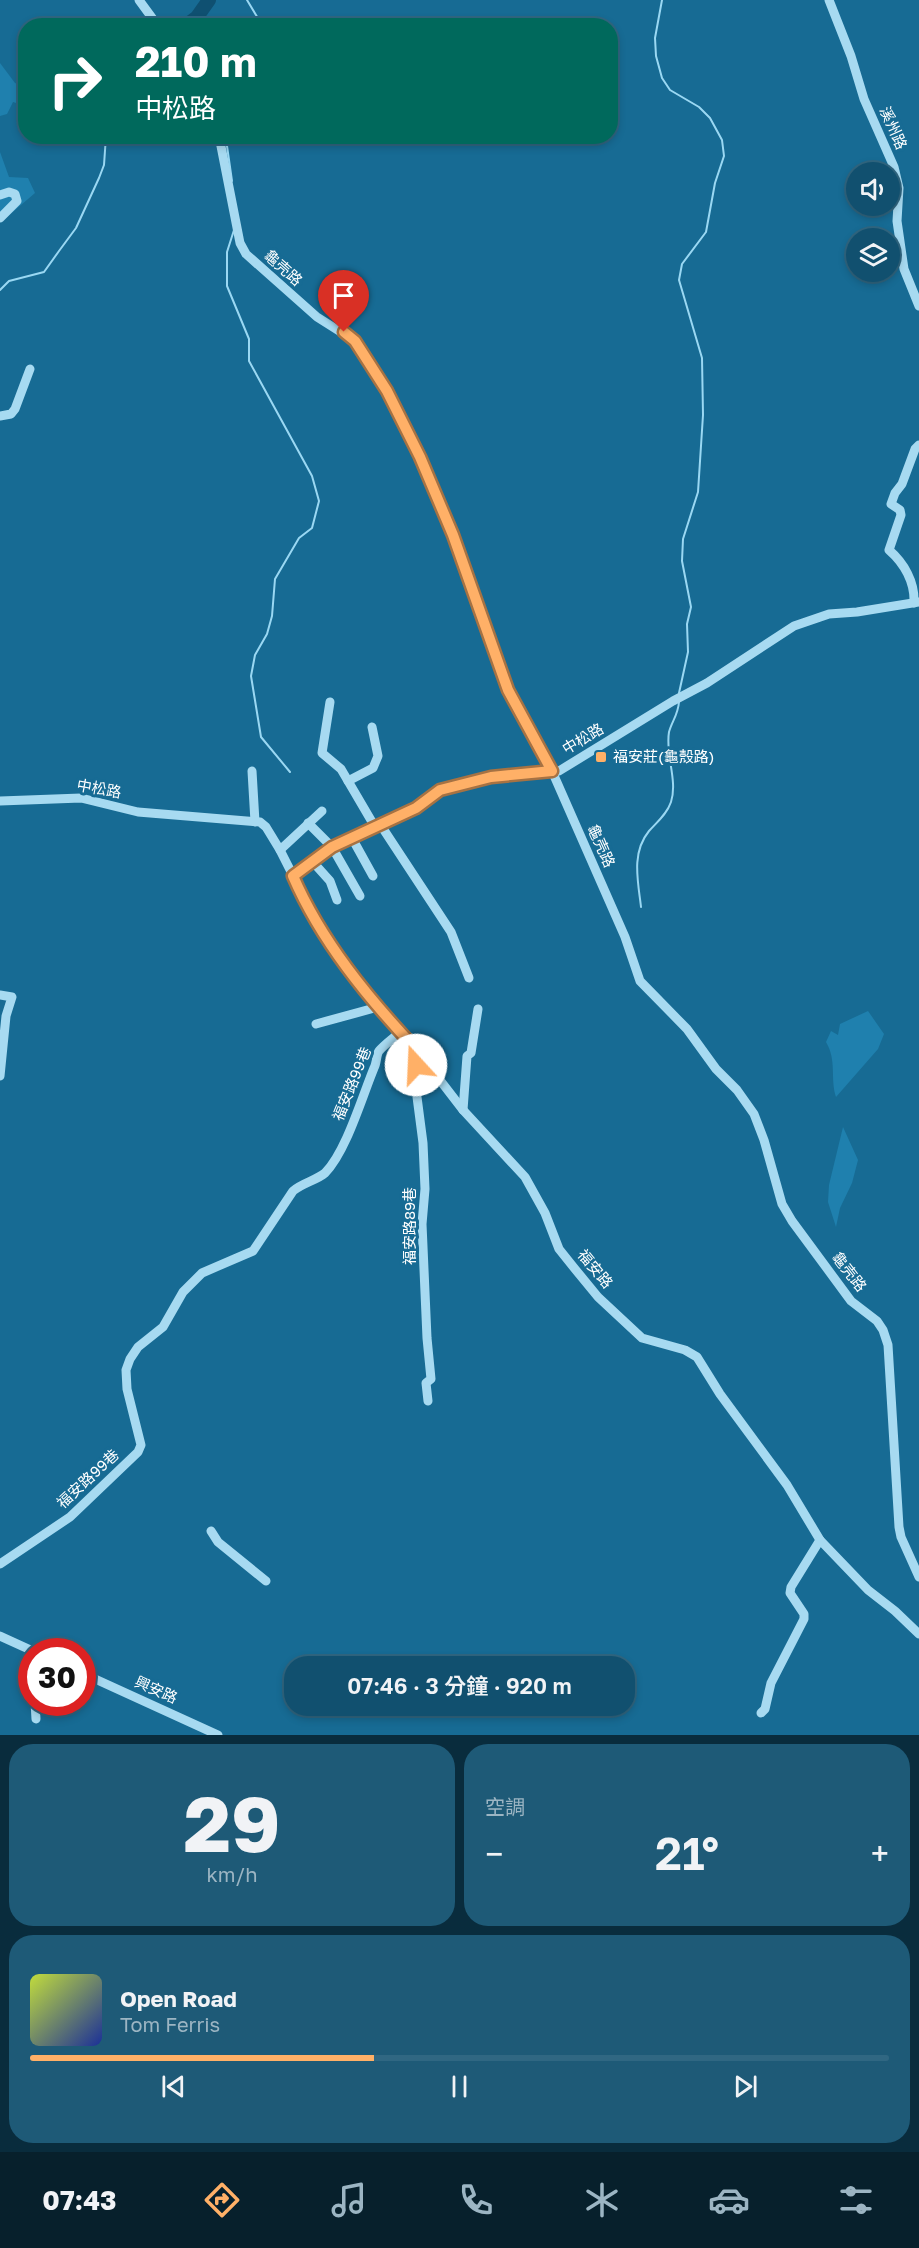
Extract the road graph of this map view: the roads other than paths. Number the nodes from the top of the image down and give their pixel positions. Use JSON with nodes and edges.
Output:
{"nodes":[{"id":1,"x":139,"y":0,"type":"edge"},
{"id":2,"x":829,"y":0,"type":"edge"},
{"id":3,"x":152,"y":18,"type":"edge"},
{"id":4,"x":221,"y":144,"type":"edge"},
{"id":5,"x":0,"y":195,"type":"edge"},
{"id":6,"x":0,"y":218,"type":"edge"},
{"id":7,"x":919,"y":306,"type":"edge"},
{"id":8,"x":30,"y":369,"type":"dead end"},
{"id":9,"x":0,"y":416,"type":"edge"},
{"id":10,"x":917,"y":447,"type":"edge"},
{"id":11,"x":916,"y":603,"type":"edge"},
{"id":12,"x":330,"y":702,"type":"dead end"},
{"id":13,"x":372,"y":727,"type":"dead end"},
{"id":14,"x":252,"y":771,"type":"dead end"},
{"id":15,"x":552,"y":771,"type":"junction"},
{"id":16,"x":348,"y":781,"type":"junction"},
{"id":17,"x":0,"y":801,"type":"edge"},
{"id":18,"x":322,"y":811,"type":"dead end"},
{"id":19,"x":255,"y":822,"type":"junction"},
{"id":20,"x":308,"y":823,"type":"junction"},
{"id":21,"x":378,"y":825,"type":"junction"},
{"id":22,"x":352,"y":838,"type":"junction"},
{"id":23,"x":332,"y":847,"type":"junction"},
{"id":24,"x":280,"y":850,"type":"junction"},
{"id":25,"x":312,"y":861,"type":"junction"},
{"id":26,"x":293,"y":876,"type":"junction"},
{"id":27,"x":373,"y":876,"type":"dead end"},
{"id":28,"x":360,"y":896,"type":"dead end"},
{"id":29,"x":337,"y":900,"type":"dead end"},
{"id":30,"x":469,"y":978,"type":"dead end"},
{"id":31,"x":0,"y":995,"type":"edge"},
{"id":32,"x":378,"y":1006,"type":"junction"},
{"id":33,"x":478,"y":1009,"type":"dead end"},
{"id":34,"x":316,"y":1024,"type":"dead end"},
{"id":35,"x":400,"y":1032,"type":"junction"},
{"id":36,"x":416,"y":1049,"type":"junction"},
{"id":37,"x":0,"y":1076,"type":"edge"},
{"id":38,"x":463,"y":1110,"type":"junction"},
{"id":39,"x":428,"y":1401,"type":"dead end"},
{"id":40,"x":211,"y":1531,"type":"dead end"},
{"id":41,"x":820,"y":1540,"type":"junction"},
{"id":42,"x":0,"y":1564,"type":"edge"},
{"id":43,"x":919,"y":1577,"type":"edge"},
{"id":44,"x":266,"y":1581,"type":"dead end"},
{"id":45,"x":919,"y":1634,"type":"edge"},
{"id":46,"x":0,"y":1636,"type":"edge"},
{"id":47,"x":18,"y":1644,"type":"edge"},
{"id":48,"x":96,"y":1679,"type":"edge"},
{"id":49,"x":761,"y":1713,"type":"dead end"},
{"id":50,"x":36,"y":1716,"type":"edge"},
{"id":51,"x":36,"y":1719,"type":"dead end"},
{"id":52,"x":218,"y":1735,"type":"edge"}],
"edges":[{"from":1,"to":3,"type":"street"},
{"from":2,"to":7,"type":"street","name":"溪州路"},
{"from":4,"to":15,"type":"street","name":"龜壳路"},
{"from":5,"to":6,"type":"street"},
{"from":8,"to":9,"type":"street"},
{"from":10,"to":11,"type":"street"},
{"from":11,"to":15,"type":"street","name":"中松路"},
{"from":12,"to":16,"type":"street"},
{"from":13,"to":16,"type":"street"},
{"from":14,"to":19,"type":"street"},
{"from":15,"to":21,"type":"street","name":"中松路"},
{"from":15,"to":43,"type":"street","name":"龜壳路"},
{"from":16,"to":21,"type":"street"},
{"from":17,"to":19,"type":"street","name":"中松路"},
{"from":18,"to":20,"type":"street"},
{"from":19,"to":24,"type":"street"},
{"from":20,"to":23,"type":"street"},
{"from":20,"to":24,"type":"street"},
{"from":21,"to":22,"type":"street","name":"中松路"},
{"from":21,"to":30,"type":"street"},
{"from":22,"to":23,"type":"street","name":"中松路"},
{"from":22,"to":27,"type":"street"},
{"from":23,"to":25,"type":"street","name":"中松路"},
{"from":23,"to":28,"type":"street"},
{"from":24,"to":26,"type":"street"},
{"from":25,"to":26,"type":"street","name":"中松路"},
{"from":25,"to":29,"type":"street"},
{"from":26,"to":32,"type":"street","name":"福安路"},
{"from":31,"to":37,"type":"street"},
{"from":32,"to":34,"type":"street"},
{"from":32,"to":35,"type":"street","name":"福安路"},
{"from":33,"to":38,"type":"street"},
{"from":35,"to":36,"type":"street","name":"福安路"},
{"from":35,"to":42,"type":"street","name":"福安路99巷"},
{"from":36,"to":38,"type":"street","name":"福安路"},
{"from":36,"to":39,"type":"street","name":"福安路89巷"},
{"from":38,"to":41,"type":"street","name":"福安路"},
{"from":40,"to":44,"type":"street"},
{"from":41,"to":45,"type":"street","name":"福安路"},
{"from":41,"to":49,"type":"street"},
{"from":46,"to":47,"type":"street"},
{"from":48,"to":52,"type":"street","name":"興安路"},
{"from":50,"to":51,"type":"street"}]}
